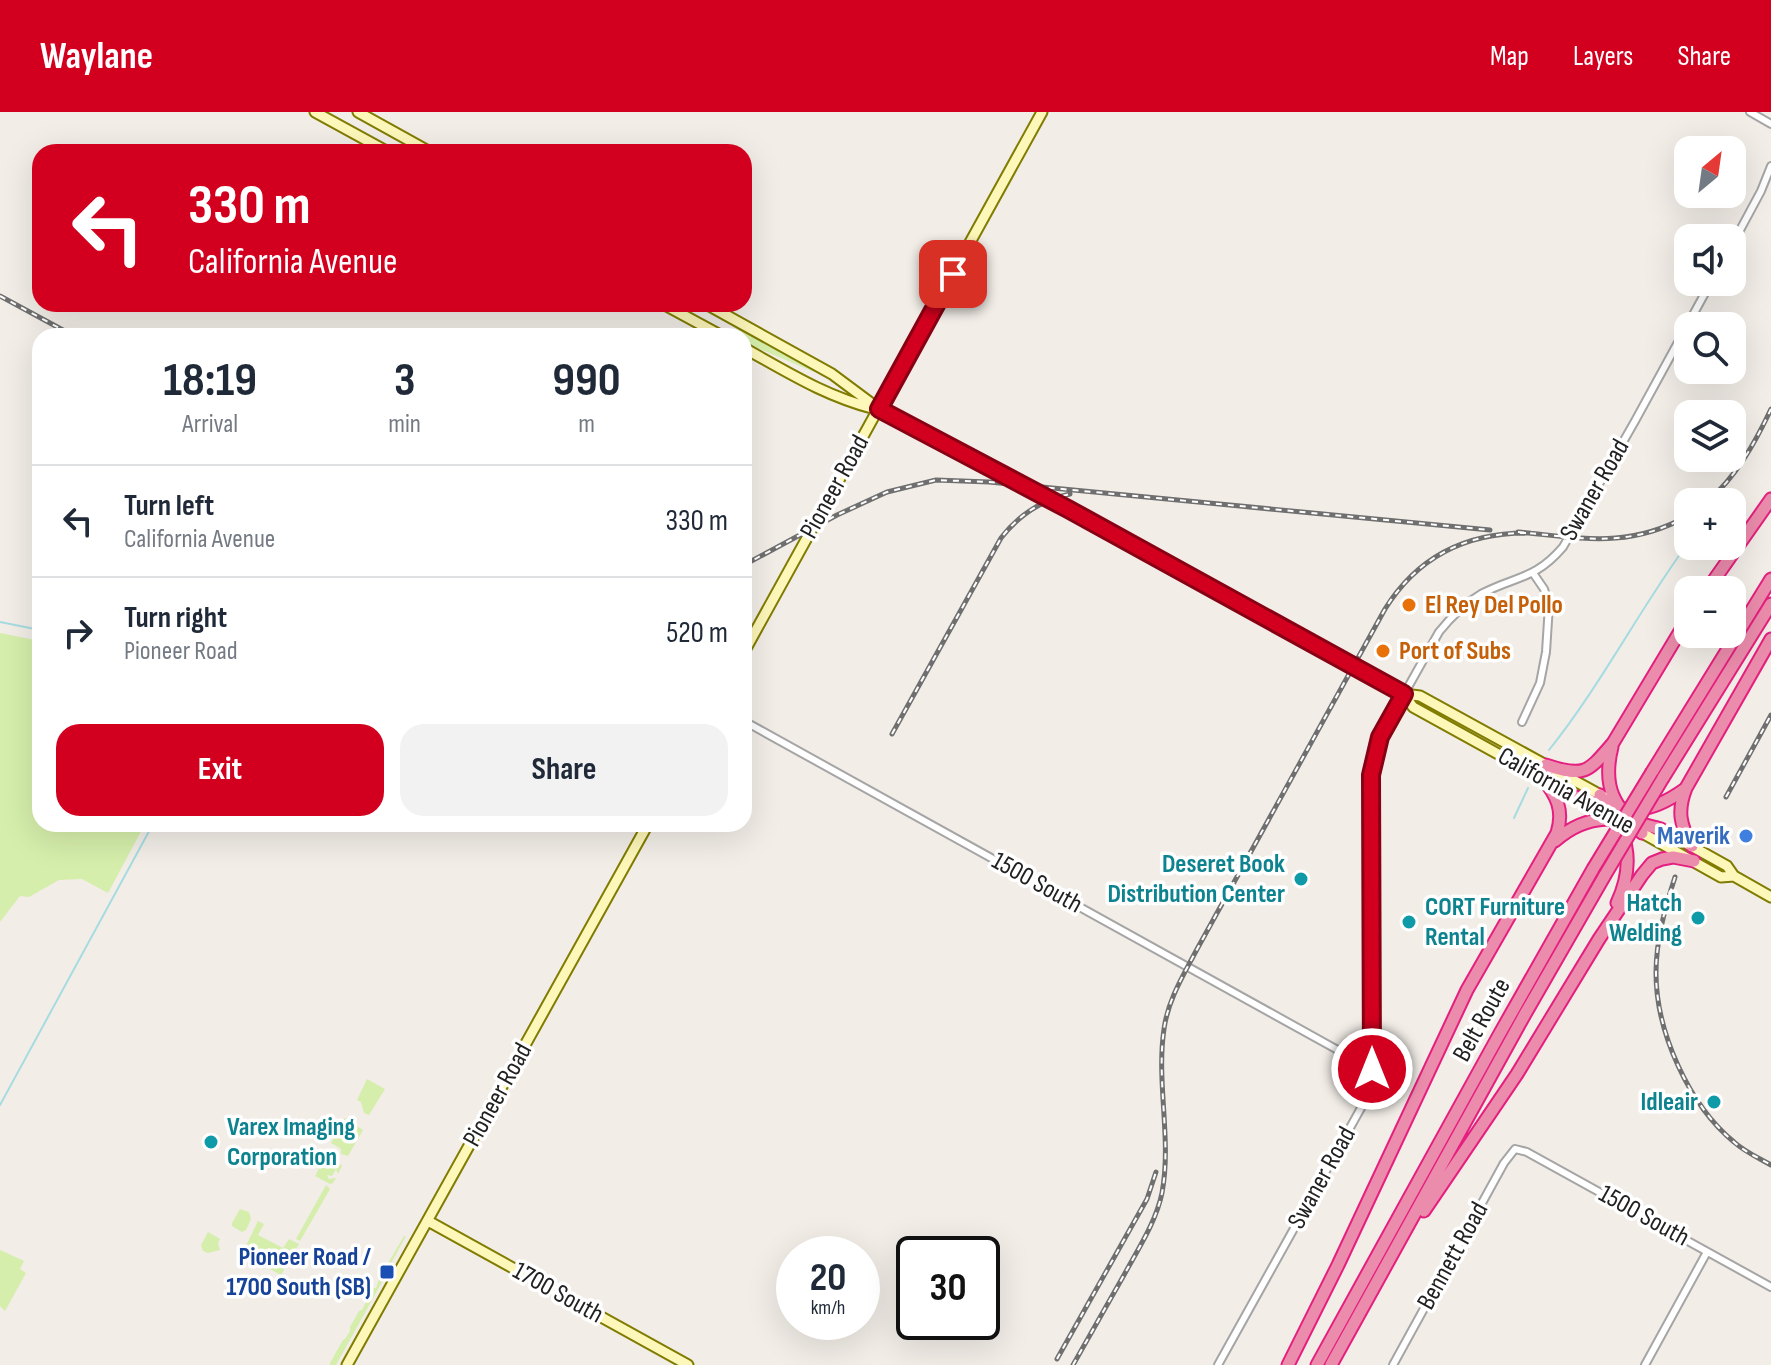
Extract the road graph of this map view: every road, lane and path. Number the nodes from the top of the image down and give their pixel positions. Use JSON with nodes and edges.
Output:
{"nodes":[{"id":1,"x":315,"y":112,"type":"edge"},
{"id":2,"x":358,"y":112,"type":"edge"},
{"id":3,"x":1042,"y":112,"type":"edge"},
{"id":4,"x":1750,"y":112,"type":"edge"},
{"id":5,"x":1771,"y":124,"type":"edge"},
{"id":6,"x":399,"y":135,"type":"junction"},
{"id":7,"x":374,"y":144,"type":"edge"},
{"id":8,"x":394,"y":144,"type":"edge"},
{"id":9,"x":415,"y":144,"type":"edge"},
{"id":10,"x":1771,"y":166,"type":"edge"},
{"id":11,"x":1743,"y":224,"type":"edge"},
{"id":12,"x":1703,"y":296,"type":"edge"},
{"id":13,"x":677,"y":312,"type":"edge"},
{"id":14,"x":723,"y":313,"type":"joint"},
{"id":15,"x":706,"y":328,"type":"edge"},
{"id":16,"x":719,"y":328,"type":"edge"},
{"id":17,"x":750,"y":328,"type":"edge"},
{"id":18,"x":752,"y":329,"type":"edge"},
{"id":19,"x":752,"y":352,"type":"edge"},
{"id":20,"x":879,"y":409,"type":"junction"},
{"id":21,"x":1771,"y":499,"type":"edge"},
{"id":22,"x":1533,"y":573,"type":"junction"},
{"id":23,"x":1717,"y":576,"type":"edge"},
{"id":24,"x":1771,"y":579,"type":"edge"},
{"id":25,"x":1771,"y":604,"type":"edge"},
{"id":26,"x":752,"y":638,"type":"edge"},
{"id":27,"x":1771,"y":639,"type":"edge"},
{"id":28,"x":1674,"y":641,"type":"edge"},
{"id":29,"x":1404,"y":694,"type":"junction"},
{"id":30,"x":1522,"y":722,"type":"dead end"},
{"id":31,"x":752,"y":725,"type":"edge"},
{"id":32,"x":1613,"y":743,"type":"junction"},
{"id":33,"x":1546,"y":765,"type":"junction"},
{"id":34,"x":1542,"y":778,"type":"junction"},
{"id":35,"x":1686,"y":788,"type":"junction"},
{"id":36,"x":1576,"y":797,"type":"joint"},
{"id":37,"x":1616,"y":809,"type":"junction"},
{"id":38,"x":1661,"y":829,"type":"joint"},
{"id":39,"x":644,"y":832,"type":"edge"},
{"id":40,"x":1642,"y":833,"type":"joint"},
{"id":41,"x":1552,"y":844,"type":"junction"},
{"id":42,"x":1692,"y":846,"type":"junction"},
{"id":43,"x":1694,"y":861,"type":"junction"},
{"id":44,"x":1599,"y":872,"type":"junction"},
{"id":45,"x":1734,"y":876,"type":"junction"},
{"id":46,"x":1771,"y":897,"type":"edge"},
{"id":47,"x":1599,"y":939,"type":"junction"},
{"id":48,"x":1372,"y":1069,"type":"junction"},
{"id":49,"x":1515,"y":1149,"type":"joint"},
{"id":50,"x":428,"y":1221,"type":"junction"},
{"id":51,"x":1707,"y":1252,"type":"junction"},
{"id":52,"x":1391,"y":1259,"type":"junction"},
{"id":53,"x":1771,"y":1287,"type":"edge"},
{"id":54,"x":347,"y":1365,"type":"edge"},
{"id":55,"x":688,"y":1365,"type":"edge"},
{"id":56,"x":1218,"y":1365,"type":"edge"},
{"id":57,"x":1288,"y":1365,"type":"edge"},
{"id":58,"x":1317,"y":1365,"type":"edge"},
{"id":59,"x":1331,"y":1365,"type":"edge"},
{"id":60,"x":1393,"y":1365,"type":"edge"},
{"id":61,"x":1645,"y":1365,"type":"edge"}],
"edges":[{"from":1,"to":7,"type":"main road"},
{"from":2,"to":6,"type":"main road"},
{"from":3,"to":20,"type":"main road","name":"Pioneer Road"},
{"from":4,"to":5,"type":"street"},
{"from":6,"to":8,"type":"main road"},
{"from":6,"to":9,"type":"main road"},
{"from":10,"to":11,"type":"street"},
{"from":12,"to":22,"type":"street","name":"Swaner Road"},
{"from":13,"to":15,"type":"main road"},
{"from":14,"to":16,"type":"main road"},
{"from":14,"to":17,"type":"main road","name":"California Avenue"},
{"from":18,"to":20,"type":"main road","name":"California Avenue"},
{"from":19,"to":20,"type":"main road","name":"California Avenue"},
{"from":20,"to":26,"type":"main road","name":"Pioneer Road"},
{"from":20,"to":29,"type":"main road","name":"California Avenue"},
{"from":21,"to":23,"type":"highway"},
{"from":22,"to":29,"type":"street","name":"Swaner Road"},
{"from":22,"to":30,"type":"street"},
{"from":24,"to":44,"type":"highway","name":"Belt Route","bridge":true},
{"from":25,"to":44,"type":"highway","name":"Belt Route","bridge":true},
{"from":27,"to":35,"type":"highway"},
{"from":28,"to":32,"type":"highway"},
{"from":29,"to":33,"type":"main road","name":"California Avenue"},
{"from":29,"to":34,"type":"main road","name":"California Avenue"},
{"from":29,"to":48,"type":"street","name":"Swaner Road"},
{"from":31,"to":48,"type":"street","name":"1500 South"},
{"from":32,"to":33,"type":"highway"},
{"from":32,"to":37,"type":"highway"},
{"from":33,"to":37,"type":"main road","name":"California Avenue"},
{"from":34,"to":36,"type":"main road","name":"California Avenue"},
{"from":34,"to":41,"type":"highway"},
{"from":35,"to":37,"type":"highway"},
{"from":35,"to":42,"type":"highway"},
{"from":36,"to":37,"type":"highway"},
{"from":37,"to":38,"type":"highway"},
{"from":37,"to":40,"type":"highway"},
{"from":37,"to":41,"type":"highway"},
{"from":37,"to":47,"type":"highway"},
{"from":38,"to":42,"type":"main road","name":"California Avenue"},
{"from":39,"to":50,"type":"main road","name":"Pioneer Road"},
{"from":40,"to":43,"type":"main road","name":"California Avenue"},
{"from":41,"to":57,"type":"highway"},
{"from":42,"to":45,"type":"main road","name":"California Avenue"},
{"from":43,"to":45,"type":"main road","name":"California Avenue"},
{"from":43,"to":47,"type":"highway"},
{"from":44,"to":52,"type":"highway","name":"Belt Route"},
{"from":44,"to":58,"type":"highway","name":"Belt Route"},
{"from":45,"to":46,"type":"main road","name":"California Avenue"},
{"from":47,"to":52,"type":"highway"},
{"from":48,"to":56,"type":"street","name":"Swaner Road"},
{"from":49,"to":51,"type":"street","name":"1500 South"},
{"from":49,"to":60,"type":"street","name":"Bennett Road"},
{"from":50,"to":54,"type":"main road","name":"Pioneer Road"},
{"from":50,"to":55,"type":"main road","name":"1700 South"},
{"from":51,"to":53,"type":"street","name":"1500 South"},
{"from":51,"to":61,"type":"street"},
{"from":52,"to":59,"type":"highway","name":"Belt Route"}]}
